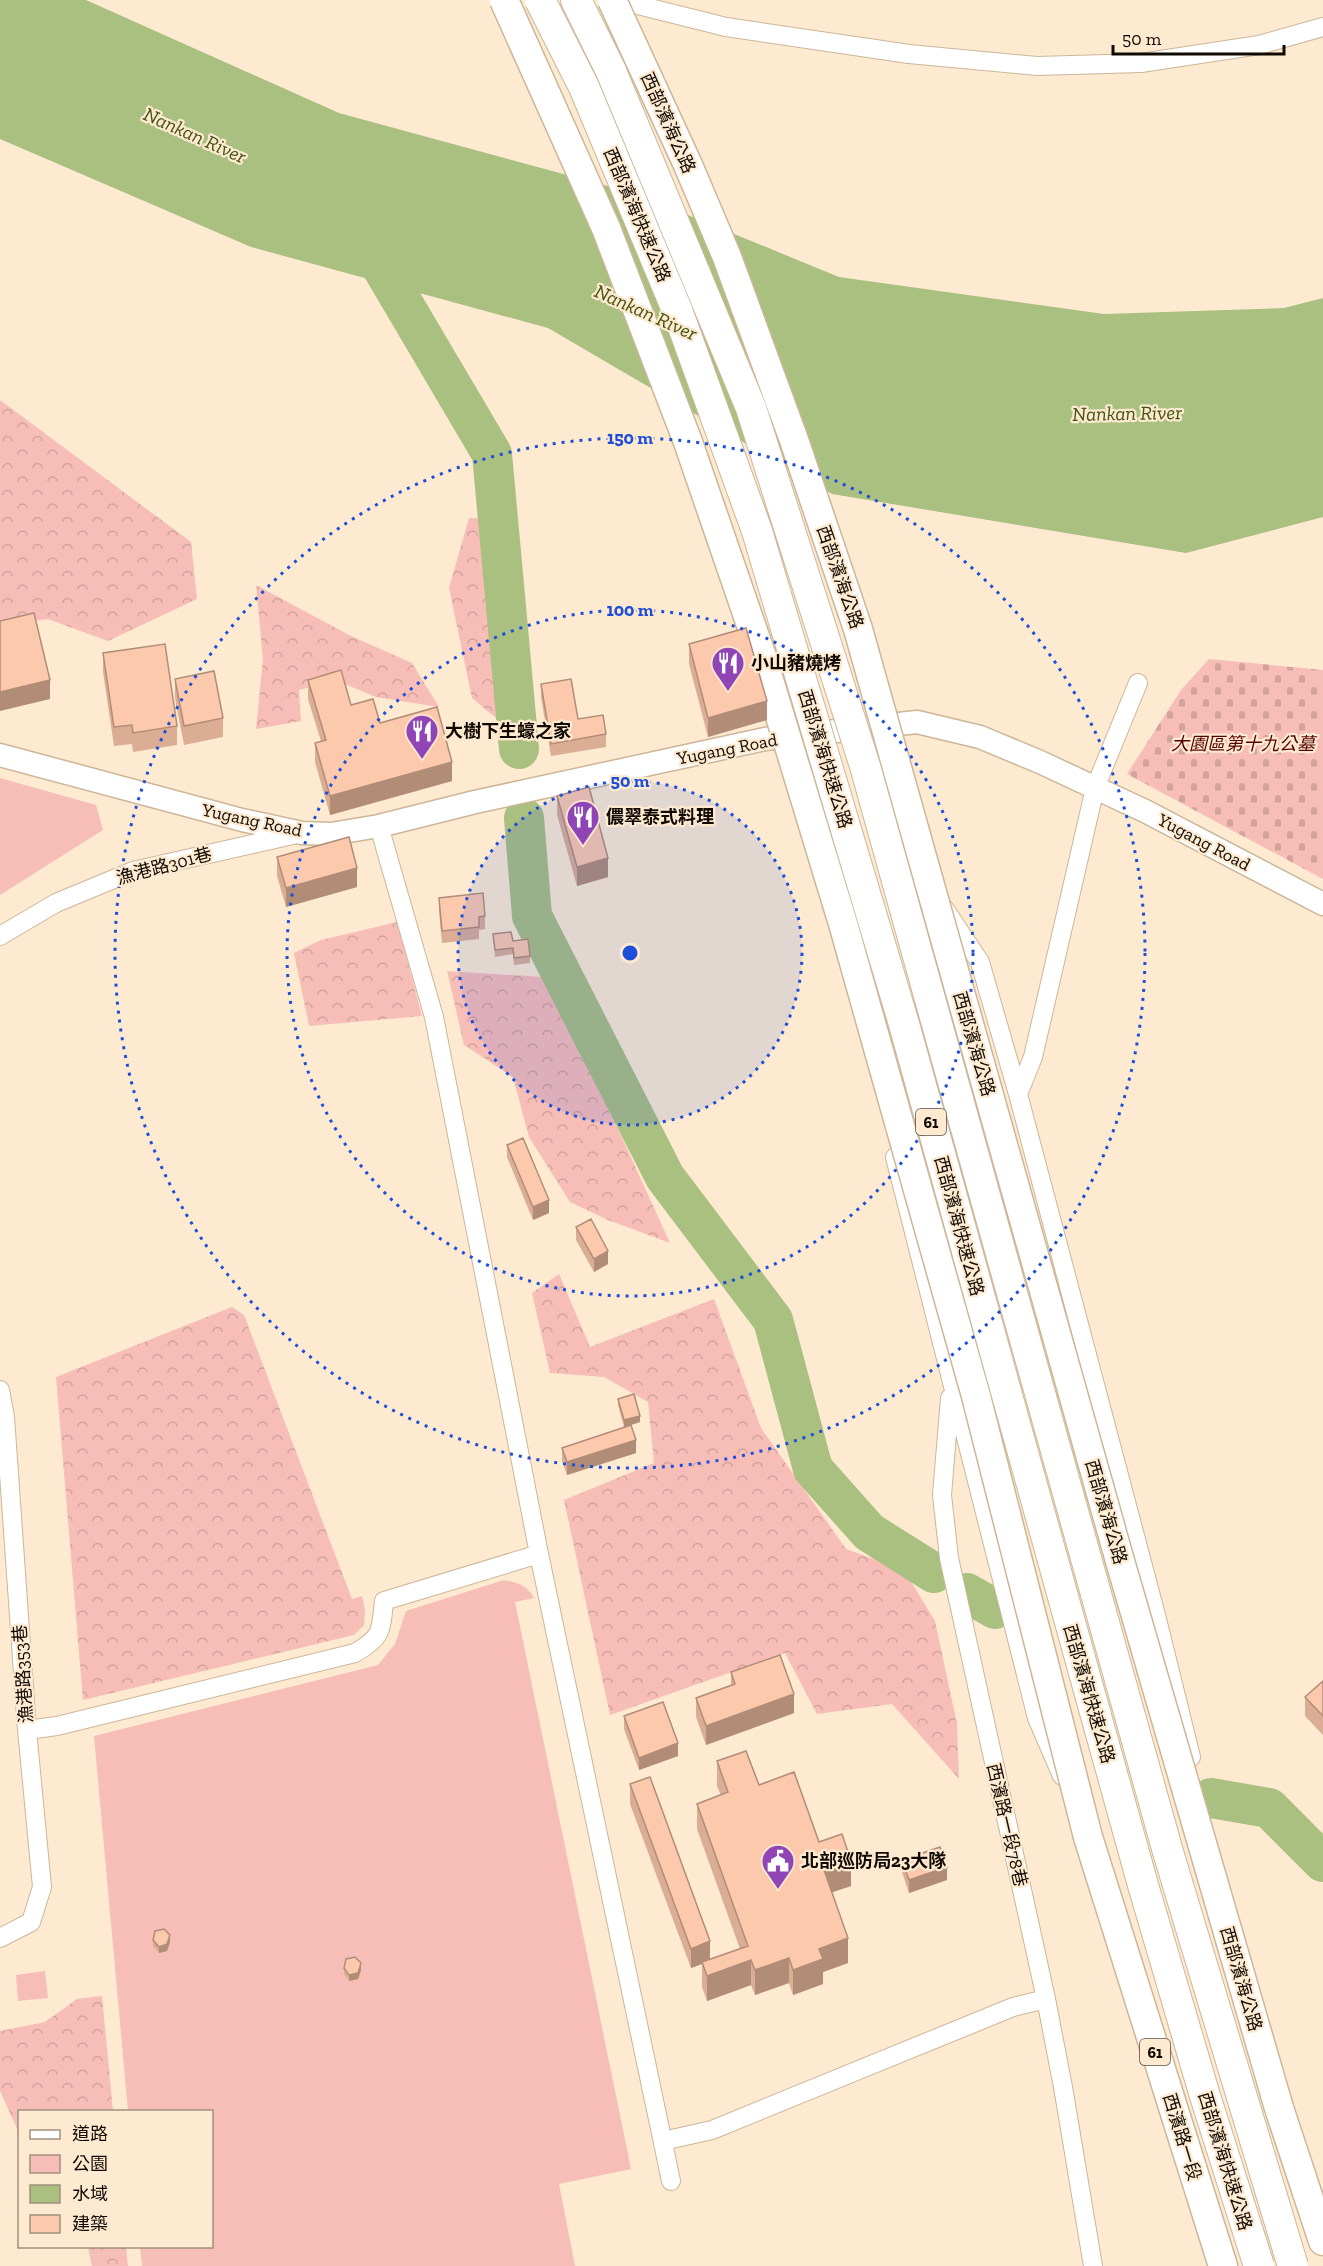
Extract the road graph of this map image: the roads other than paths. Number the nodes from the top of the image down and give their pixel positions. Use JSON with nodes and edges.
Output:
{"nodes":[{"id":1,"x":504,"y":0,"type":"edge"},
{"id":2,"x":540,"y":0,"type":"edge"},
{"id":3,"x":576,"y":0,"type":"edge"},
{"id":4,"x":612,"y":0,"type":"edge"},
{"id":5,"x":618,"y":0,"type":"edge"},
{"id":6,"x":1323,"y":27,"type":"edge"},
{"id":7,"x":1138,"y":683,"type":"dead end"},
{"id":8,"x":870,"y":726,"type":"junction"},
{"id":9,"x":809,"y":734,"type":"junction"},
{"id":10,"x":0,"y":755,"type":"edge"},
{"id":11,"x":1095,"y":788,"type":"junction"},
{"id":12,"x":379,"y":826,"type":"junction"},
{"id":13,"x":302,"y":833,"type":"junction"},
{"id":14,"x":1323,"y":904,"type":"edge"},
{"id":15,"x":0,"y":936,"type":"edge"},
{"id":16,"x":1018,"y":1094,"type":"junction"},
{"id":17,"x":951,"y":1382,"type":"junction"},
{"id":18,"x":0,"y":1390,"type":"edge"},
{"id":19,"x":539,"y":1554,"type":"junction"},
{"id":20,"x":27,"y":1730,"type":"junction"},
{"id":21,"x":1088,"y":1837,"type":"junction"},
{"id":22,"x":0,"y":1938,"type":"edge"},
{"id":23,"x":1046,"y":2000,"type":"junction"},
{"id":24,"x":1279,"y":2108,"type":"junction"},
{"id":25,"x":663,"y":2141,"type":"junction"},
{"id":26,"x":671,"y":2181,"type":"dead end"},
{"id":27,"x":1323,"y":2241,"type":"edge"},
{"id":28,"x":1093,"y":2266,"type":"edge"},
{"id":29,"x":1223,"y":2266,"type":"edge"},
{"id":30,"x":1259,"y":2266,"type":"edge"},
{"id":31,"x":1293,"y":2266,"type":"edge"}],
"edges":[{"from":1,"to":21,"type":"main road","number":"61","bridge":true},
{"from":2,"to":30,"type":"highway","name":"西部濱海快速公路","number":"61","bridge":true},
{"from":3,"to":31,"type":"highway","name":"西部濱海快速公路","number":"61","bridge":true},
{"from":4,"to":24,"type":"main road","name":"西部濱海公路","bridge":true},
{"from":5,"to":6,"type":"street"},
{"from":7,"to":11,"type":"street"},
{"from":8,"to":9,"type":"street","name":"Yugang Road"},
{"from":8,"to":11,"type":"street","name":"Yugang Road"},
{"from":8,"to":16,"type":"street"},
{"from":9,"to":12,"type":"street","name":"Yugang Road"},
{"from":9,"to":17,"type":"street"},
{"from":10,"to":13,"type":"street","name":"Yugang Road"},
{"from":11,"to":14,"type":"street","name":"Yugang Road"},
{"from":11,"to":16,"type":"street"},
{"from":12,"to":13,"type":"street","name":"Yugang Road"},
{"from":12,"to":19,"type":"street"},
{"from":13,"to":15,"type":"street","name":"漁港路301巷"},
{"from":16,"to":24,"type":"street"},
{"from":17,"to":21,"type":"street"},
{"from":17,"to":23,"type":"street","name":"西濱路一段78巷"},
{"from":18,"to":20,"type":"street","name":"漁港路353巷"},
{"from":19,"to":20,"type":"street"},
{"from":19,"to":25,"type":"street"},
{"from":20,"to":22,"type":"street","name":"漁港路353巷"},
{"from":21,"to":29,"type":"main road","name":"西濱路一段","number":"61"},
{"from":23,"to":25,"type":"street"},
{"from":23,"to":28,"type":"street","name":"西濱路一段78巷"},
{"from":24,"to":27,"type":"main road"},
{"from":25,"to":26,"type":"street"}]}
